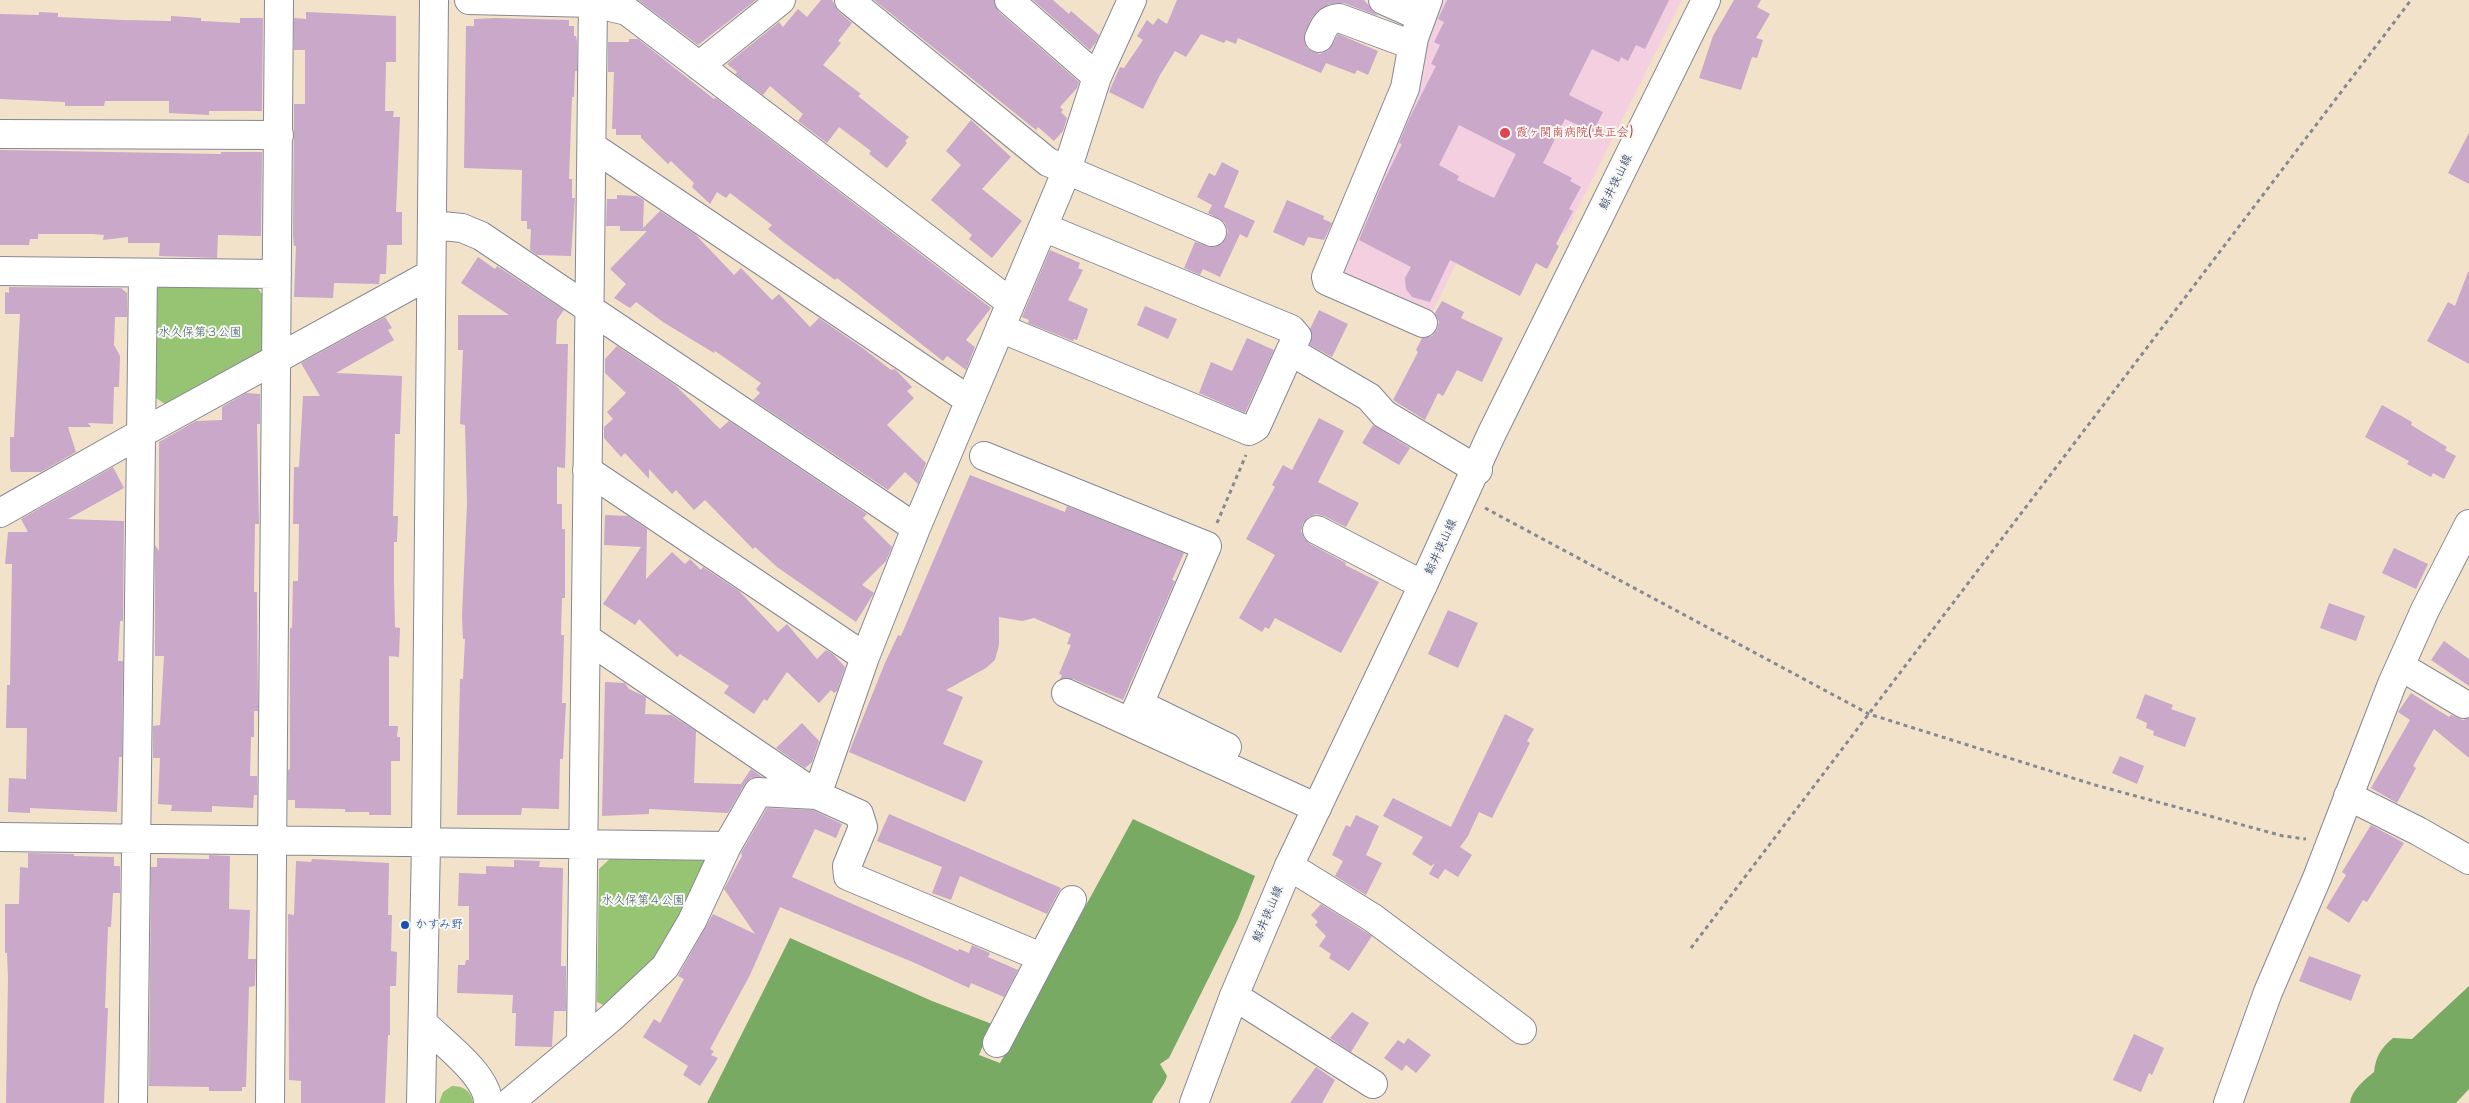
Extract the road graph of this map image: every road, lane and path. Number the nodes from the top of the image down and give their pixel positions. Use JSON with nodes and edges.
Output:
{"nodes":[{"id":1,"x":279,"y":0,"type":"edge"},
{"id":2,"x":434,"y":0,"type":"edge"},
{"id":3,"x":469,"y":0,"type":"edge"},
{"id":4,"x":781,"y":0,"type":"edge"},
{"id":5,"x":849,"y":0,"type":"edge"},
{"id":6,"x":1009,"y":0,"type":"edge"},
{"id":7,"x":1132,"y":0,"type":"edge"},
{"id":8,"x":1383,"y":0,"type":"edge"},
{"id":9,"x":1706,"y":0,"type":"edge"},
{"id":10,"x":2411,"y":0,"type":"edge"},
{"id":11,"x":593,"y":2,"type":"edge"},
{"id":12,"x":1424,"y":8,"type":"edge"},
{"id":13,"x":1320,"y":38,"type":"dead end"},
{"id":14,"x":1412,"y":45,"type":"junction"},
{"id":15,"x":699,"y":66,"type":"junction"},
{"id":16,"x":1097,"y":77,"type":"junction"},
{"id":17,"x":0,"y":134,"type":"edge"},
{"id":18,"x":278,"y":135,"type":"junction"},
{"id":19,"x":593,"y":147,"type":"junction"},
{"id":20,"x":1067,"y":170,"type":"junction"},
{"id":21,"x":432,"y":225,"type":"junction"},
{"id":22,"x":1043,"y":227,"type":"junction"},
{"id":23,"x":1212,"y":232,"type":"dead end"},
{"id":24,"x":0,"y":271,"type":"edge"},
{"id":25,"x":143,"y":273,"type":"junction"},
{"id":26,"x":277,"y":274,"type":"junction"},
{"id":27,"x":431,"y":274,"type":"junction"},
{"id":28,"x":1010,"y":302,"type":"junction"},
{"id":29,"x":588,"y":308,"type":"junction"},
{"id":30,"x":1423,"y":323,"type":"dead end"},
{"id":31,"x":1000,"y":328,"type":"junction"},
{"id":32,"x":1290,"y":351,"type":"junction"},
{"id":33,"x":277,"y":360,"type":"junction"},
{"id":34,"x":969,"y":400,"type":"junction"},
{"id":35,"x":1253,"y":430,"type":"junction"},
{"id":36,"x":140,"y":434,"type":"junction"},
{"id":37,"x":984,"y":456,"type":"dead end"},
{"id":38,"x":587,"y":470,"type":"junction"},
{"id":39,"x":1478,"y":470,"type":"junction"},
{"id":40,"x":1464,"y":497,"type":"junction"},
{"id":41,"x":0,"y":513,"type":"edge"},
{"id":42,"x":916,"y":528,"type":"junction"},
{"id":43,"x":2468,"y":529,"type":"edge"},
{"id":44,"x":1317,"y":530,"type":"dead end"},
{"id":45,"x":1206,"y":546,"type":"junction"},
{"id":46,"x":1423,"y":585,"type":"junction"},
{"id":47,"x":586,"y":638,"type":"junction"},
{"id":48,"x":866,"y":657,"type":"junction"},
{"id":49,"x":2400,"y":666,"type":"junction"},
{"id":50,"x":1066,"y":694,"type":"dead end"},
{"id":51,"x":2464,"y":704,"type":"dead end"},
{"id":52,"x":1134,"y":714,"type":"junction"},
{"id":53,"x":1869,"y":714,"type":"junction"},
{"id":54,"x":817,"y":795,"type":"junction"},
{"id":55,"x":2348,"y":796,"type":"junction"},
{"id":56,"x":1320,"y":800,"type":"junction"},
{"id":57,"x":0,"y":837,"type":"edge"},
{"id":58,"x":136,"y":840,"type":"junction"},
{"id":59,"x":272,"y":841,"type":"junction"},
{"id":60,"x":426,"y":843,"type":"junction"},
{"id":61,"x":583,"y":843,"type":"junction"},
{"id":62,"x":2330,"y":843,"type":"junction"},
{"id":63,"x":727,"y":846,"type":"junction"},
{"id":64,"x":2469,"y":860,"type":"edge"},
{"id":65,"x":1289,"y":866,"type":"junction"},
{"id":66,"x":1072,"y":900,"type":"dead end"},
{"id":67,"x":1691,"y":948,"type":"dead end"},
{"id":68,"x":1041,"y":958,"type":"junction"},
{"id":69,"x":1234,"y":996,"type":"junction"},
{"id":70,"x":423,"y":1023,"type":"junction"},
{"id":71,"x":1522,"y":1030,"type":"dead end"},
{"id":72,"x":581,"y":1043,"type":"junction"},
{"id":73,"x":997,"y":1043,"type":"dead end"},
{"id":74,"x":1373,"y":1084,"type":"dead end"},
{"id":75,"x":484,"y":1091,"type":"edge"},
{"id":76,"x":133,"y":1103,"type":"edge"},
{"id":77,"x":270,"y":1103,"type":"edge"},
{"id":78,"x":421,"y":1103,"type":"edge"},
{"id":79,"x":505,"y":1103,"type":"edge"},
{"id":80,"x":509,"y":1103,"type":"edge"},
{"id":81,"x":1194,"y":1103,"type":"edge"},
{"id":82,"x":2228,"y":1103,"type":"edge"}],
"edges":[{"from":1,"to":18,"type":"street"},
{"from":2,"to":21,"type":"street"},
{"from":3,"to":11,"type":"street"},
{"from":4,"to":15,"type":"street"},
{"from":5,"to":20,"type":"street"},
{"from":6,"to":16,"type":"street"},
{"from":7,"to":16,"type":"street"},
{"from":8,"to":12,"type":"street"},
{"from":9,"to":39,"type":"street","name":"鯨井狭山線"},
{"from":10,"to":53,"type":"path"},
{"from":11,"to":15,"type":"street"},
{"from":11,"to":19,"type":"street"},
{"from":12,"to":14,"type":"street"},
{"from":13,"to":14,"type":"street"},
{"from":14,"to":30,"type":"street"},
{"from":15,"to":28,"type":"street"},
{"from":16,"to":20,"type":"street"},
{"from":17,"to":18,"type":"street"},
{"from":18,"to":26,"type":"street"},
{"from":19,"to":29,"type":"street"},
{"from":19,"to":34,"type":"street"},
{"from":20,"to":22,"type":"street"},
{"from":20,"to":23,"type":"street"},
{"from":21,"to":27,"type":"street"},
{"from":21,"to":29,"type":"street"},
{"from":22,"to":28,"type":"street"},
{"from":22,"to":32,"type":"street"},
{"from":24,"to":25,"type":"street"},
{"from":25,"to":26,"type":"street"},
{"from":25,"to":36,"type":"street"},
{"from":26,"to":33,"type":"street"},
{"from":27,"to":33,"type":"street"},
{"from":27,"to":60,"type":"street"},
{"from":28,"to":31,"type":"street"},
{"from":29,"to":38,"type":"street"},
{"from":29,"to":42,"type":"street"},
{"from":31,"to":34,"type":"street"},
{"from":31,"to":35,"type":"street"},
{"from":32,"to":35,"type":"street"},
{"from":32,"to":39,"type":"street"},
{"from":33,"to":36,"type":"street"},
{"from":33,"to":59,"type":"street"},
{"from":34,"to":42,"type":"street"},
{"from":35,"to":45,"type":"path"},
{"from":36,"to":41,"type":"street"},
{"from":36,"to":58,"type":"street"},
{"from":37,"to":45,"type":"street"},
{"from":38,"to":47,"type":"street"},
{"from":38,"to":48,"type":"street"},
{"from":39,"to":40,"type":"street","name":"鯨井狭山線"},
{"from":40,"to":46,"type":"street","name":"鯨井狭山線"},
{"from":40,"to":53,"type":"path"},
{"from":42,"to":48,"type":"street"},
{"from":43,"to":49,"type":"street"},
{"from":44,"to":46,"type":"street"},
{"from":45,"to":52,"type":"street"},
{"from":46,"to":56,"type":"street","name":"鯨井狭山線"},
{"from":47,"to":54,"type":"street"},
{"from":47,"to":61,"type":"street"},
{"from":48,"to":54,"type":"street"},
{"from":49,"to":51,"type":"street"},
{"from":49,"to":55,"type":"street"},
{"from":50,"to":52,"type":"street"},
{"from":52,"to":56,"type":"street"},
{"from":53,"to":62,"type":"path"},
{"from":53,"to":67,"type":"path"},
{"from":54,"to":63,"type":"street"},
{"from":54,"to":68,"type":"street"},
{"from":55,"to":62,"type":"street"},
{"from":55,"to":64,"type":"street"},
{"from":56,"to":65,"type":"street","name":"鯨井狭山線"},
{"from":57,"to":58,"type":"street"},
{"from":58,"to":59,"type":"street"},
{"from":58,"to":76,"type":"street"},
{"from":59,"to":60,"type":"street"},
{"from":59,"to":77,"type":"street"},
{"from":60,"to":61,"type":"street"},
{"from":60,"to":70,"type":"street"},
{"from":61,"to":63,"type":"street"},
{"from":61,"to":72,"type":"street"},
{"from":62,"to":82,"type":"street"},
{"from":63,"to":72,"type":"street"},
{"from":65,"to":69,"type":"street","name":"鯨井狭山線"},
{"from":65,"to":71,"type":"street"},
{"from":66,"to":68,"type":"street"},
{"from":68,"to":73,"type":"street"},
{"from":69,"to":74,"type":"street"},
{"from":69,"to":81,"type":"street","name":"鯨井狭山線"},
{"from":70,"to":75,"type":"street"},
{"from":70,"to":78,"type":"street"},
{"from":72,"to":80,"type":"street"},
{"from":75,"to":79,"type":"street"}]}
